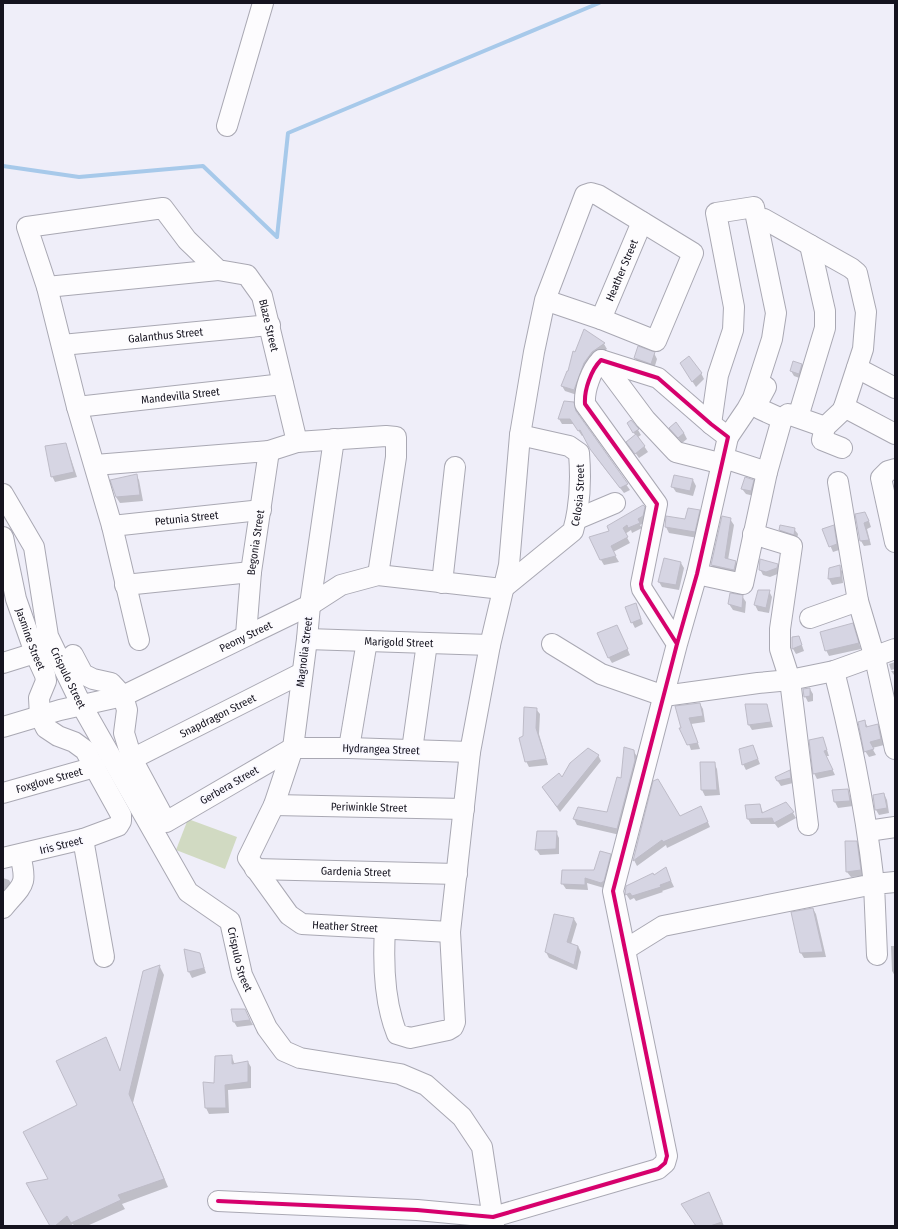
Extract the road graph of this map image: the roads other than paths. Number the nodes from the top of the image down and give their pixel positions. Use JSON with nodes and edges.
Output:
{"nodes":[{"id":1,"x":263,"y":3,"type":"edge"},
{"id":2,"x":227,"y":126,"type":"dead end"},
{"id":3,"x":642,"y":222,"type":"junction"},
{"id":4,"x":810,"y":245,"type":"junction"},
{"id":5,"x":218,"y":270,"type":"junction"},
{"id":6,"x":47,"y":287,"type":"junction"},
{"id":7,"x":545,"y":300,"type":"junction"},
{"id":8,"x":601,"y":319,"type":"junction"},
{"id":9,"x":270,"y":325,"type":"junction"},
{"id":10,"x":62,"y":345,"type":"junction"},
{"id":11,"x":601,"y":360,"type":"junction"},
{"id":12,"x":857,"y":368,"type":"junction"},
{"id":13,"x":283,"y":384,"type":"junction"},
{"id":14,"x":895,"y":388,"type":"edge"},
{"id":15,"x":77,"y":407,"type":"junction"},
{"id":16,"x":844,"y":407,"type":"junction"},
{"id":17,"x":790,"y":418,"type":"junction"},
{"id":18,"x":710,"y":424,"type":"junction"},
{"id":19,"x":825,"y":427,"type":"junction"},
{"id":20,"x":895,"y":434,"type":"edge"},
{"id":21,"x":520,"y":435,"type":"junction"},
{"id":22,"x":728,"y":437,"type":"junction"},
{"id":23,"x":334,"y":439,"type":"junction"},
{"id":24,"x":297,"y":442,"type":"junction"},
{"id":25,"x":842,"y":448,"type":"dead end"},
{"id":26,"x":270,"y":451,"type":"junction"},
{"id":27,"x":723,"y":461,"type":"junction"},
{"id":28,"x":95,"y":465,"type":"junction"},
{"id":29,"x":455,"y":467,"type":"dead end"},
{"id":30,"x":895,"y":469,"type":"edge"},
{"id":31,"x":767,"y":472,"type":"junction"},
{"id":32,"x":838,"y":482,"type":"dead end"},
{"id":33,"x":3,"y":494,"type":"edge"},
{"id":34,"x":615,"y":502,"type":"dead end"},
{"id":35,"x":261,"y":510,"type":"junction"},
{"id":36,"x":577,"y":519,"type":"junction"},
{"id":37,"x":112,"y":526,"type":"junction"},
{"id":38,"x":753,"y":534,"type":"junction"},
{"id":39,"x":3,"y":538,"type":"edge"},
{"id":40,"x":895,"y":542,"type":"edge"},
{"id":41,"x":251,"y":572,"type":"junction"},
{"id":42,"x":697,"y":574,"type":"junction"},
{"id":43,"x":378,"y":575,"type":"junction"},
{"id":44,"x":442,"y":583,"type":"junction"},
{"id":45,"x":125,"y":585,"type":"junction"},
{"id":46,"x":502,"y":590,"type":"junction"},
{"id":47,"x":10,"y":601,"type":"edge"},
{"id":48,"x":858,"y":601,"type":"junction"},
{"id":49,"x":310,"y":605,"type":"junction"},
{"id":50,"x":810,"y":618,"type":"dead end"},
{"id":51,"x":246,"y":635,"type":"junction"},
{"id":52,"x":307,"y":639,"type":"junction"},
{"id":53,"x":139,"y":640,"type":"dead end"},
{"id":54,"x":368,"y":641,"type":"junction"},
{"id":55,"x":428,"y":643,"type":"junction"},
{"id":56,"x":552,"y":644,"type":"dead end"},
{"id":57,"x":677,"y":644,"type":"junction"},
{"id":58,"x":490,"y":645,"type":"junction"},
{"id":59,"x":895,"y":649,"type":"edge"},
{"id":60,"x":35,"y":653,"type":"junction"},
{"id":61,"x":73,"y":655,"type":"dead end"},
{"id":62,"x":876,"y":658,"type":"junction"},
{"id":63,"x":3,"y":663,"type":"edge"},
{"id":64,"x":834,"y":671,"type":"junction"},
{"id":65,"x":302,"y":673,"type":"junction"},
{"id":66,"x":790,"y":680,"type":"junction"},
{"id":67,"x":123,"y":696,"type":"junction"},
{"id":68,"x":664,"y":696,"type":"junction"},
{"id":69,"x":82,"y":706,"type":"junction"},
{"id":70,"x":40,"y":716,"type":"junction"},
{"id":71,"x":3,"y":727,"type":"edge"},
{"id":72,"x":293,"y":748,"type":"junction"},
{"id":73,"x":349,"y":748,"type":"junction"},
{"id":74,"x":895,"y":749,"type":"edge"},
{"id":75,"x":412,"y":750,"type":"junction"},
{"id":76,"x":470,"y":752,"type":"junction"},
{"id":77,"x":132,"y":759,"type":"junction"},
{"id":78,"x":95,"y":767,"type":"junction"},
{"id":79,"x":3,"y":793,"type":"edge"},
{"id":80,"x":274,"y":805,"type":"junction"},
{"id":81,"x":464,"y":809,"type":"junction"},
{"id":82,"x":808,"y":825,"type":"dead end"},
{"id":83,"x":895,"y":827,"type":"edge"},
{"id":84,"x":868,"y":831,"type":"junction"},
{"id":85,"x":83,"y":840,"type":"junction"},
{"id":86,"x":11,"y":857,"type":"edge"},
{"id":87,"x":251,"y":863,"type":"junction"},
{"id":88,"x":457,"y":874,"type":"junction"},
{"id":89,"x":895,"y":882,"type":"edge"},
{"id":90,"x":874,"y":884,"type":"junction"},
{"id":91,"x":3,"y":908,"type":"edge"},
{"id":92,"x":385,"y":929,"type":"junction"},
{"id":93,"x":450,"y":932,"type":"junction"},
{"id":94,"x":626,"y":949,"type":"junction"},
{"id":95,"x":877,"y":955,"type":"dead end"},
{"id":96,"x":104,"y":957,"type":"dead end"},
{"id":97,"x":218,"y":1201,"type":"dead end"},
{"id":98,"x":493,"y":1221,"type":"edge"}],
"edges":[{"from":1,"to":2,"type":"street"},
{"from":3,"to":7,"type":"street"},
{"from":3,"to":8,"type":"street","name":"Heather Street"},
{"from":3,"to":8,"type":"street"},
{"from":4,"to":12,"type":"street"},
{"from":4,"to":17,"type":"street"},
{"from":4,"to":17,"type":"street"},
{"from":5,"to":6,"type":"street","name":"Blaze Street"},
{"from":5,"to":6,"type":"street"},
{"from":5,"to":9,"type":"street","name":"Blaze Street"},
{"from":6,"to":10,"type":"street"},
{"from":7,"to":8,"type":"street"},
{"from":7,"to":21,"type":"street"},
{"from":9,"to":10,"type":"street","name":"Galanthus Street"},
{"from":9,"to":13,"type":"street","name":"Blaze Street"},
{"from":10,"to":15,"type":"street"},
{"from":11,"to":18,"type":"street"},
{"from":11,"to":27,"type":"street"},
{"from":11,"to":57,"type":"street"},
{"from":12,"to":14,"type":"street"},
{"from":12,"to":16,"type":"street"},
{"from":13,"to":15,"type":"street","name":"Mandevilla Street"},
{"from":13,"to":24,"type":"street","name":"Blaze Street"},
{"from":15,"to":28,"type":"street"},
{"from":16,"to":19,"type":"street"},
{"from":16,"to":20,"type":"street"},
{"from":17,"to":19,"type":"street"},
{"from":17,"to":31,"type":"street"},
{"from":18,"to":22,"type":"street"},
{"from":18,"to":22,"type":"street"},
{"from":19,"to":25,"type":"street"},
{"from":21,"to":36,"type":"street","name":"Celosia Street"},
{"from":21,"to":46,"type":"street"},
{"from":22,"to":27,"type":"street"},
{"from":23,"to":24,"type":"street"},
{"from":23,"to":43,"type":"street"},
{"from":23,"to":49,"type":"street","name":"Magnolia Street"},
{"from":24,"to":26,"type":"street"},
{"from":26,"to":28,"type":"street"},
{"from":26,"to":35,"type":"street","name":"Begonia Street"},
{"from":27,"to":31,"type":"street"},
{"from":27,"to":42,"type":"street"},
{"from":28,"to":37,"type":"street"},
{"from":29,"to":44,"type":"street"},
{"from":30,"to":40,"type":"street"},
{"from":31,"to":38,"type":"street"},
{"from":32,"to":48,"type":"street"},
{"from":33,"to":69,"type":"street","name":"Crispulo Street"},
{"from":34,"to":36,"type":"street"},
{"from":35,"to":37,"type":"street","name":"Petunia Street"},
{"from":35,"to":41,"type":"street","name":"Begonia Street"},
{"from":36,"to":46,"type":"street","name":"Celosia Street"},
{"from":37,"to":45,"type":"street"},
{"from":38,"to":42,"type":"street"},
{"from":38,"to":66,"type":"street"},
{"from":39,"to":47,"type":"street","name":"Jasmine Street"},
{"from":41,"to":45,"type":"street"},
{"from":41,"to":51,"type":"street","name":"Begonia Street"},
{"from":42,"to":57,"type":"street"},
{"from":43,"to":44,"type":"street","name":"Peony Street"},
{"from":43,"to":49,"type":"street","name":"Peony Street"},
{"from":44,"to":46,"type":"street","name":"Peony Street"},
{"from":45,"to":53,"type":"street"},
{"from":46,"to":58,"type":"street"},
{"from":47,"to":60,"type":"street","name":"Jasmine Street"},
{"from":48,"to":50,"type":"street"},
{"from":48,"to":62,"type":"street"},
{"from":49,"to":51,"type":"street","name":"Peony Street"},
{"from":49,"to":52,"type":"street","name":"Magnolia Street"},
{"from":51,"to":67,"type":"street","name":"Peony Street"},
{"from":52,"to":54,"type":"street","name":"Marigold Street"},
{"from":52,"to":65,"type":"street","name":"Magnolia Street"},
{"from":54,"to":55,"type":"street","name":"Marigold Street"},
{"from":54,"to":73,"type":"street"},
{"from":55,"to":58,"type":"street","name":"Marigold Street"},
{"from":55,"to":75,"type":"street"},
{"from":56,"to":68,"type":"street"},
{"from":57,"to":68,"type":"street"},
{"from":58,"to":76,"type":"street"},
{"from":59,"to":62,"type":"street"},
{"from":60,"to":63,"type":"street"},
{"from":60,"to":70,"type":"street","name":"Jasmine Street"},
{"from":61,"to":67,"type":"street"},
{"from":62,"to":64,"type":"street"},
{"from":62,"to":74,"type":"street"},
{"from":64,"to":66,"type":"street"},
{"from":64,"to":84,"type":"street"},
{"from":65,"to":72,"type":"street","name":"Magnolia Street"},
{"from":65,"to":77,"type":"street","name":"Snapdragon Street"},
{"from":66,"to":68,"type":"street"},
{"from":66,"to":82,"type":"street"},
{"from":67,"to":69,"type":"street","name":"Peony Street"},
{"from":67,"to":77,"type":"street"},
{"from":68,"to":94,"type":"street"},
{"from":69,"to":70,"type":"street","name":"Peony Street"},
{"from":69,"to":98,"type":"street","name":"Crispulo Street"},
{"from":70,"to":71,"type":"street","name":"Peony Street"},
{"from":70,"to":78,"type":"street"},
{"from":72,"to":73,"type":"street","name":"Hydrangea Street"},
{"from":72,"to":77,"type":"street","name":"Gerbera Street"},
{"from":72,"to":80,"type":"street","name":"Magnolia Street"},
{"from":73,"to":75,"type":"street","name":"Hydrangea Street"},
{"from":75,"to":76,"type":"street","name":"Hydrangea Street"},
{"from":76,"to":81,"type":"street"},
{"from":78,"to":79,"type":"street","name":"Foxglove Street"},
{"from":78,"to":85,"type":"street","name":"Iris Street"},
{"from":80,"to":81,"type":"street","name":"Periwinkle Street"},
{"from":80,"to":87,"type":"street","name":"Magnolia Street"},
{"from":81,"to":88,"type":"street"},
{"from":83,"to":84,"type":"street"},
{"from":84,"to":90,"type":"street"},
{"from":85,"to":86,"type":"street","name":"Iris Street"},
{"from":85,"to":96,"type":"street"},
{"from":86,"to":91,"type":"street"},
{"from":87,"to":88,"type":"street","name":"Gardenia Street"},
{"from":87,"to":92,"type":"street","name":"Heather Street"},
{"from":88,"to":93,"type":"street"},
{"from":89,"to":90,"type":"street"},
{"from":90,"to":94,"type":"street"},
{"from":90,"to":95,"type":"street"},
{"from":92,"to":93,"type":"street","name":"Heather Street"},
{"from":92,"to":93,"type":"street"},
{"from":94,"to":98,"type":"street"},
{"from":97,"to":98,"type":"street"}]}
